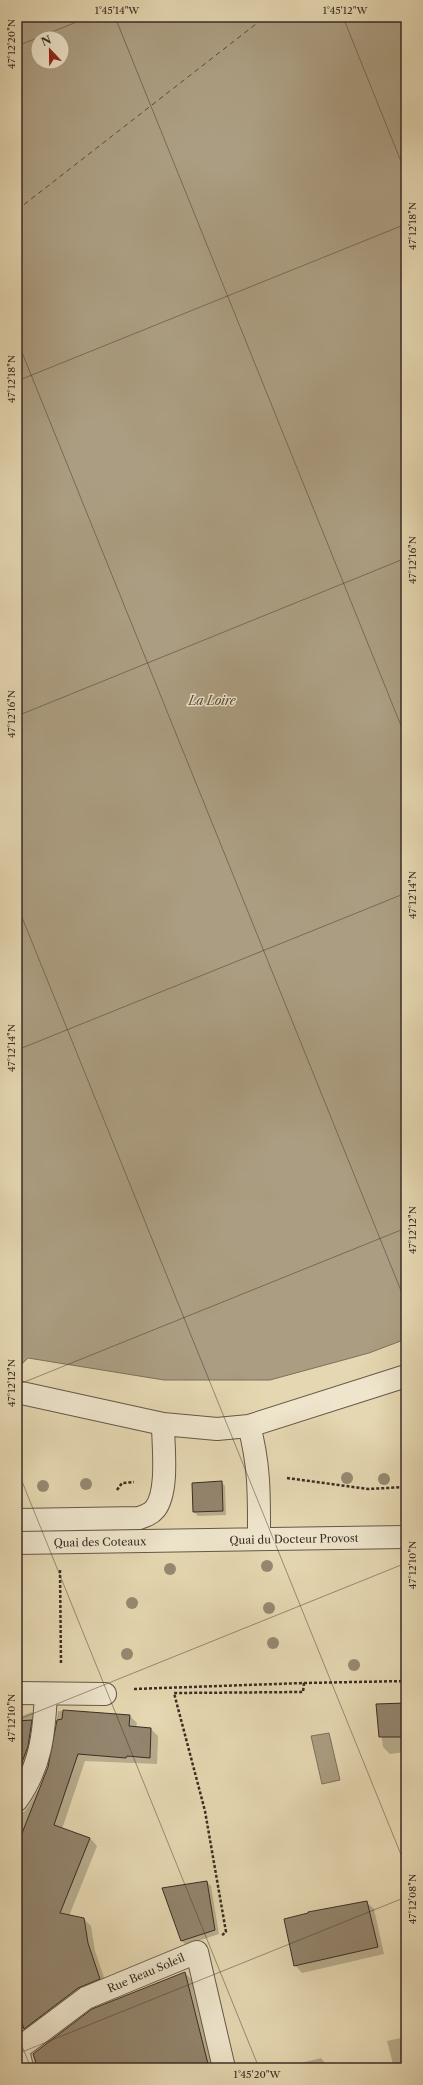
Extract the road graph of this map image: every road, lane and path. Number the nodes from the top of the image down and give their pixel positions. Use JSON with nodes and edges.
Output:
{"nodes":[{"id":1,"x":406,"y":1376,"type":"edge"},
{"id":2,"x":17,"y":1392,"type":"edge"},
{"id":3,"x":163,"y":1424,"type":"junction"},
{"id":4,"x":249,"y":1426,"type":"junction"},
{"id":5,"x":259,"y":1474,"type":"junction"},
{"id":6,"x":406,"y":1487,"type":"edge"},
{"id":7,"x":17,"y":1520,"type":"edge"},
{"id":8,"x":406,"y":1537,"type":"edge"},
{"id":9,"x":259,"y":1539,"type":"junction"},
{"id":10,"x":182,"y":1541,"type":"joint"},
{"id":11,"x":17,"y":1543,"type":"edge"},
{"id":12,"x":406,"y":1681,"type":"edge"},
{"id":13,"x":304,"y":1683,"type":"junction"},
{"id":14,"x":17,"y":1693,"type":"edge"},
{"id":15,"x":46,"y":1694,"type":"junction"},
{"id":16,"x":105,"y":1694,"type":"joint"},
{"id":17,"x":17,"y":1800,"type":"edge"},
{"id":18,"x":197,"y":1952,"type":"junction"},
{"id":19,"x":19,"y":2054,"type":"edge"},
{"id":20,"x":224,"y":2068,"type":"edge"}],
"edges":[{"from":1,"to":4,"type":"street"},
{"from":2,"to":3,"type":"street"},
{"from":3,"to":4,"type":"street"},
{"from":3,"to":7,"type":"street"},
{"from":4,"to":5,"type":"street"},
{"from":5,"to":6,"type":"path"},
{"from":5,"to":9,"type":"street"},
{"from":8,"to":9,"type":"street","name":"Quai du Docteur Provost"},
{"from":9,"to":10,"type":"street","name":"Quai du Docteur Provost"},
{"from":10,"to":11,"type":"street","name":"Quai des Coteaux"},
{"from":12,"to":13,"type":"path"},
{"from":13,"to":16,"type":"path"},
{"from":13,"to":18,"type":"path"},
{"from":14,"to":15,"type":"street"},
{"from":15,"to":16,"type":"street"},
{"from":15,"to":17,"type":"street"},
{"from":18,"to":19,"type":"street","name":"Rue Beau Soleil"},
{"from":18,"to":20,"type":"street","name":"Rue Beau Soleil"}]}
